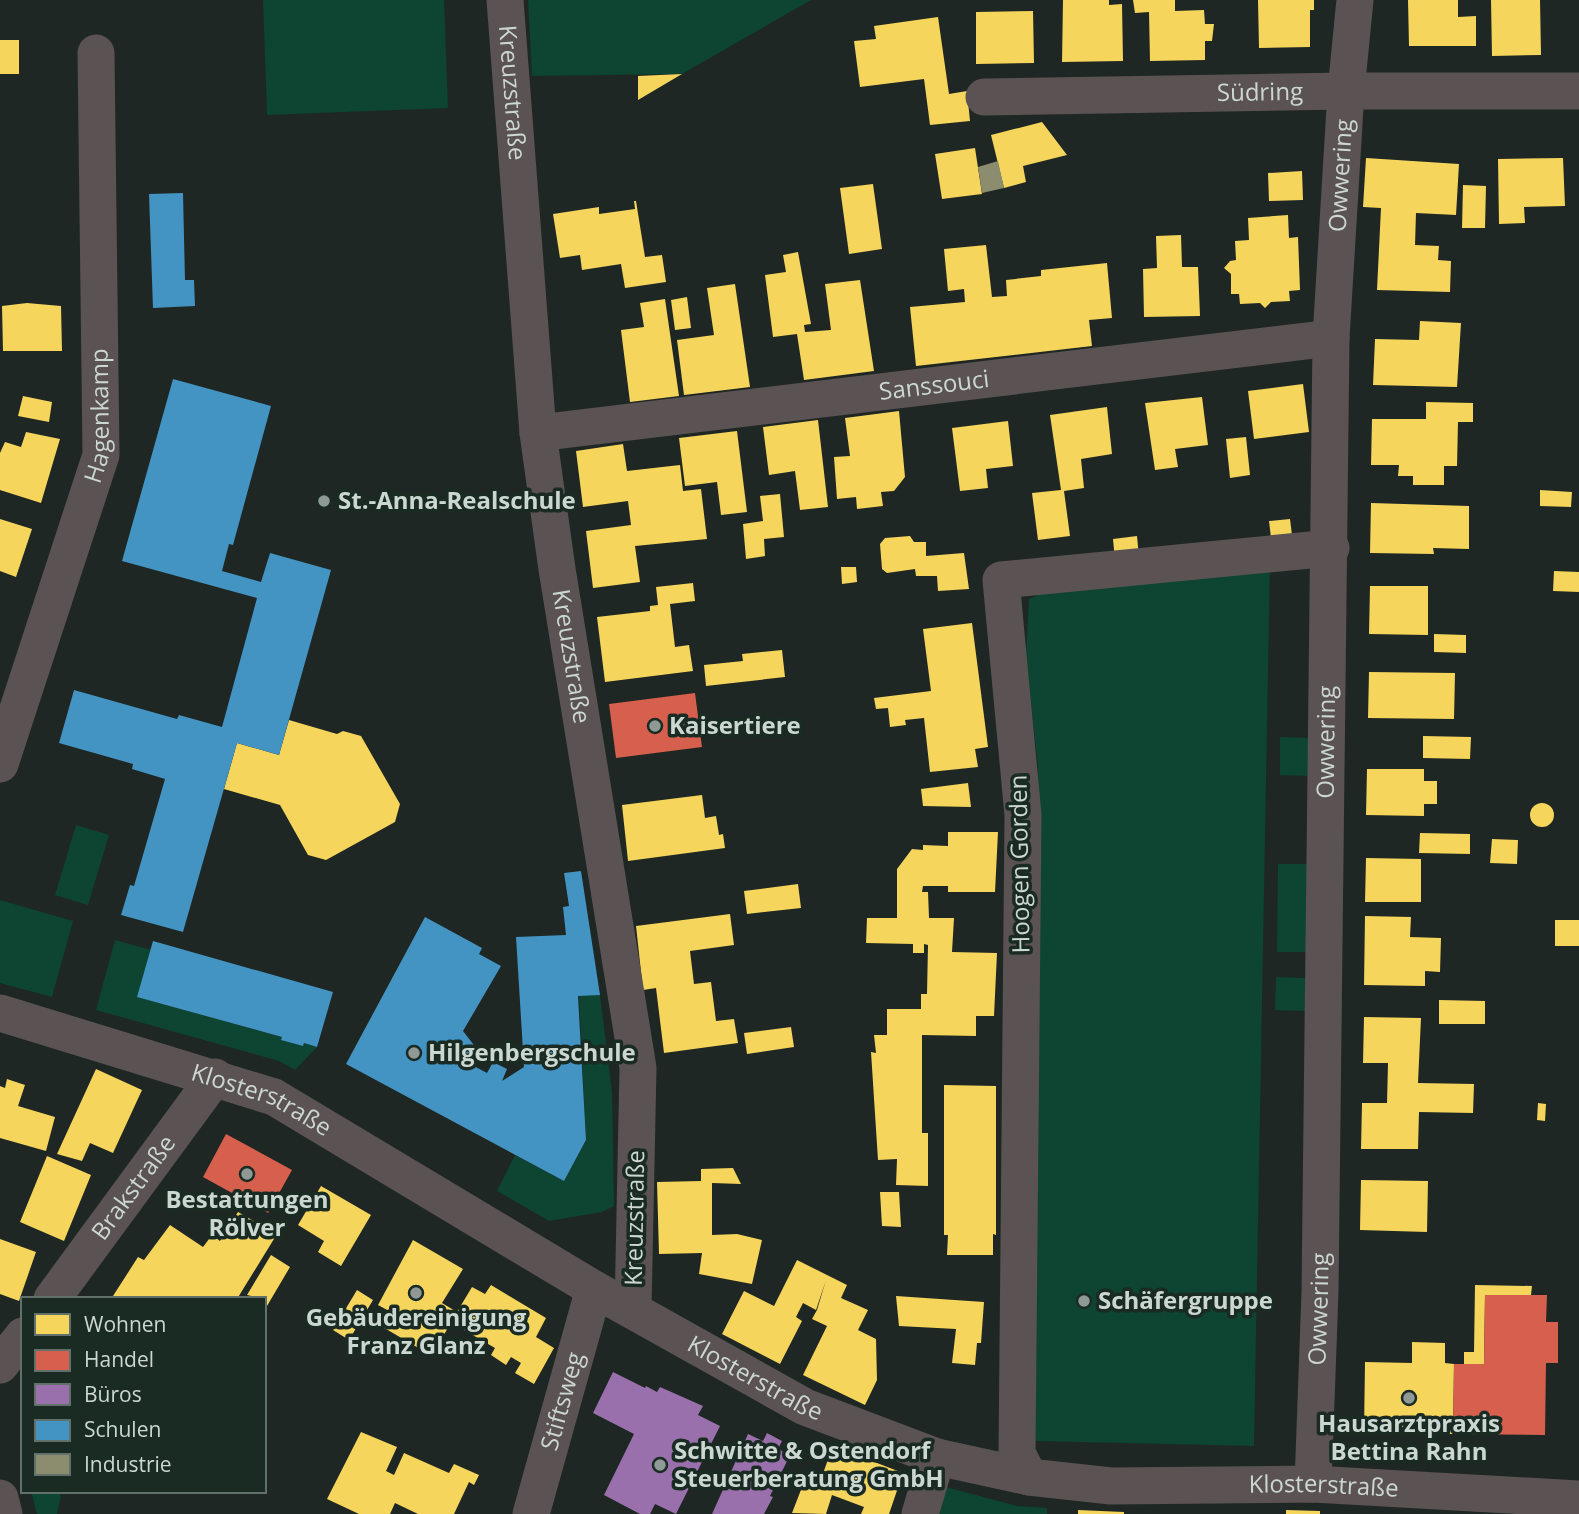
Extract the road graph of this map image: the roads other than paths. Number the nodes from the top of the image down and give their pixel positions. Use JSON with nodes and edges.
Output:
{"nodes":[{"id":1,"x":505,"y":0,"type":"edge"},
{"id":2,"x":1355,"y":0,"type":"edge"},
{"id":3,"x":96,"y":53,"type":"dead end"},
{"id":4,"x":1346,"y":91,"type":"junction"},
{"id":5,"x":1579,"y":92,"type":"edge"},
{"id":6,"x":984,"y":97,"type":"dead end"},
{"id":7,"x":1331,"y":338,"type":"junction"},
{"id":8,"x":538,"y":433,"type":"junction"},
{"id":9,"x":1331,"y":548,"type":"junction"},
{"id":10,"x":0,"y":764,"type":"edge"},
{"id":11,"x":0,"y":1013,"type":"edge"},
{"id":12,"x":215,"y":1077,"type":"junction"},
{"id":13,"x":594,"y":1289,"type":"junction"},
{"id":14,"x":53,"y":1297,"type":"edge"},
{"id":15,"x":633,"y":1310,"type":"junction"},
{"id":16,"x":21,"y":1339,"type":"edge"},
{"id":17,"x":0,"y":1365,"type":"edge"},
{"id":18,"x":937,"y":1457,"type":"junction"},
{"id":19,"x":1029,"y":1477,"type":"junction"},
{"id":20,"x":1313,"y":1483,"type":"junction"},
{"id":21,"x":0,"y":1498,"type":"edge"},
{"id":22,"x":1579,"y":1499,"type":"edge"},
{"id":23,"x":1273,"y":1500,"type":"edge"},
{"id":24,"x":1462,"y":1502,"type":"edge"},
{"id":25,"x":4,"y":1514,"type":"edge"},
{"id":26,"x":531,"y":1514,"type":"edge"},
{"id":27,"x":920,"y":1514,"type":"edge"}],
"edges":[{"from":1,"to":8,"type":"street","name":"Kreuzstraße"},
{"from":2,"to":4,"type":"street","name":"Owwering"},
{"from":3,"to":10,"type":"street","name":"Hagenkamp"},
{"from":4,"to":5,"type":"street","name":"Südring"},
{"from":4,"to":6,"type":"street","name":"Südring"},
{"from":4,"to":7,"type":"street","name":"Owwering"},
{"from":7,"to":8,"type":"street","name":"Sanssouci"},
{"from":7,"to":9,"type":"street","name":"Owwering"},
{"from":8,"to":15,"type":"street","name":"Kreuzstraße"},
{"from":9,"to":19,"type":"street","name":"Hoogen Gorden"},
{"from":9,"to":20,"type":"street","name":"Owwering"},
{"from":11,"to":12,"type":"street","name":"Klosterstraße"},
{"from":12,"to":13,"type":"street","name":"Klosterstraße"},
{"from":12,"to":14,"type":"street","name":"Brakstraße"},
{"from":13,"to":15,"type":"street","name":"Klosterstraße"},
{"from":13,"to":26,"type":"street","name":"Stiftsweg"},
{"from":15,"to":18,"type":"street","name":"Klosterstraße"},
{"from":16,"to":17,"type":"street"},
{"from":18,"to":19,"type":"street","name":"Klosterstraße"},
{"from":18,"to":27,"type":"street"},
{"from":19,"to":23,"type":"street","name":"Klosterstraße"},
{"from":20,"to":23,"type":"street","name":"Klosterstraße"},
{"from":20,"to":24,"type":"street","name":"Klosterstraße"},
{"from":21,"to":25,"type":"street"},
{"from":22,"to":24,"type":"street","name":"Klosterstraße"}]}
